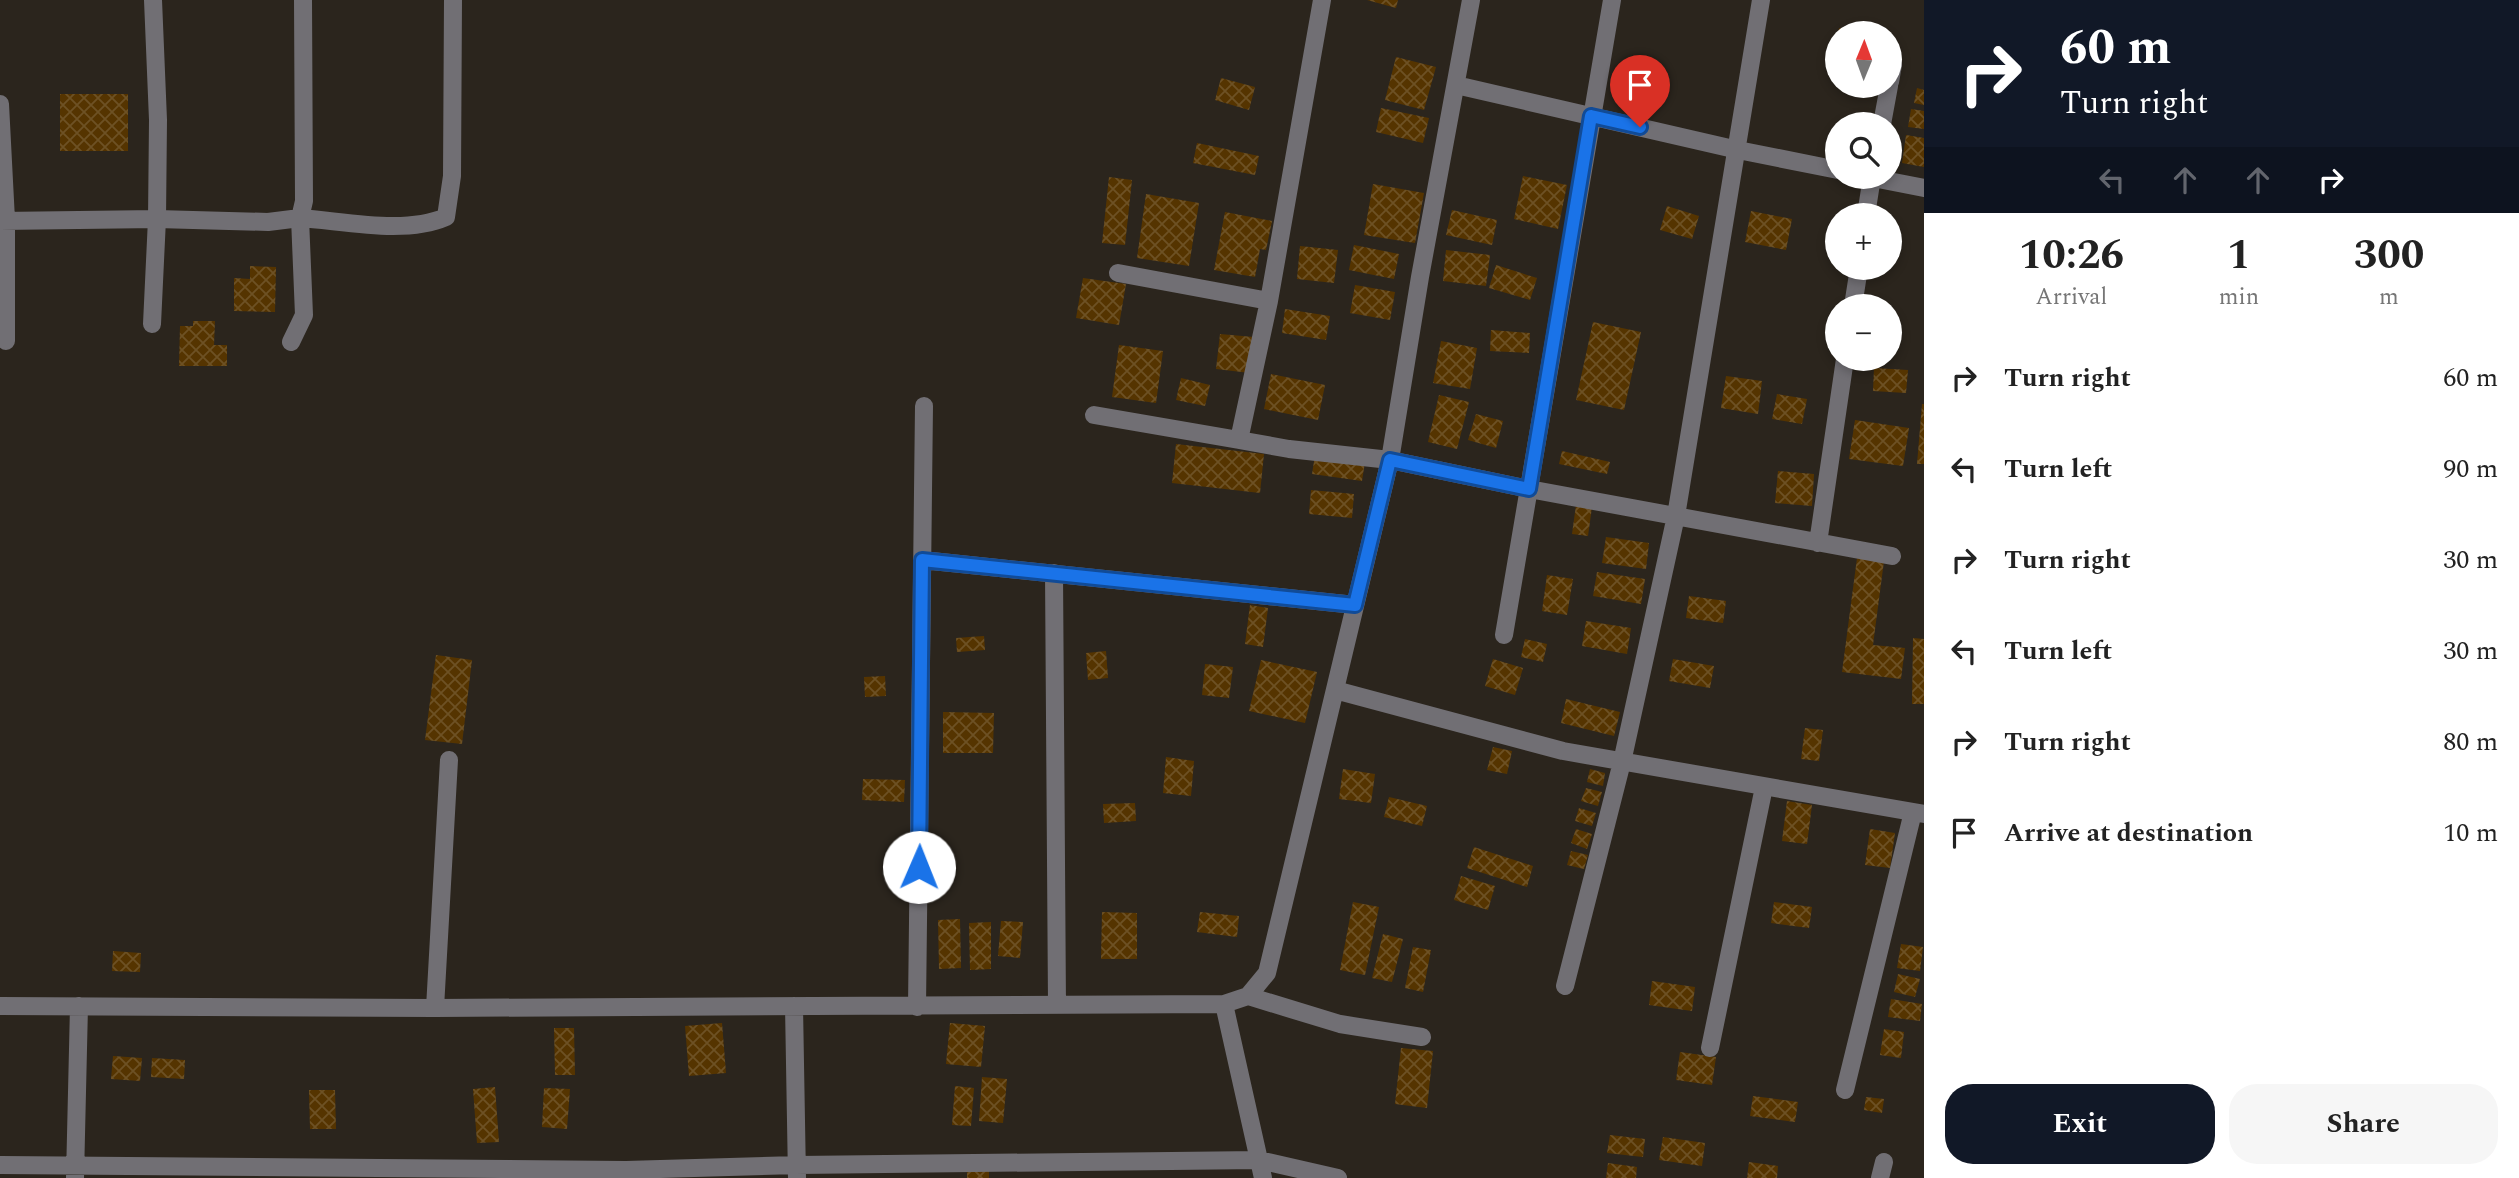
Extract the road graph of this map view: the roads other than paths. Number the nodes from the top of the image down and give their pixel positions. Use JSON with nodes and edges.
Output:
{"nodes":[{"id":1,"x":153,"y":0,"type":"edge"},
{"id":2,"x":303,"y":0,"type":"edge"},
{"id":3,"x":453,"y":0,"type":"edge"},
{"id":4,"x":1322,"y":0,"type":"edge"},
{"id":5,"x":1471,"y":0,"type":"edge"},
{"id":6,"x":1612,"y":0,"type":"edge"},
{"id":7,"x":1761,"y":0,"type":"edge"},
{"id":8,"x":1456,"y":85,"type":"junction"},
{"id":9,"x":0,"y":104,"type":"edge"},
{"id":10,"x":1591,"y":116,"type":"junction"},
{"id":11,"x":1738,"y":150,"type":"junction"},
{"id":12,"x":1825,"y":167,"type":"edge"},
{"id":13,"x":1902,"y":183,"type":"edge"},
{"id":14,"x":1924,"y":188,"type":"edge"},
{"id":15,"x":300,"y":218,"type":"junction"},
{"id":16,"x":157,"y":219,"type":"junction"},
{"id":17,"x":3,"y":220,"type":"edge"},
{"id":18,"x":1118,"y":273,"type":"dead end"},
{"id":19,"x":1269,"y":301,"type":"junction"},
{"id":20,"x":152,"y":324,"type":"dead end"},
{"id":21,"x":6,"y":341,"type":"dead end"},
{"id":22,"x":291,"y":342,"type":"dead end"},
{"id":23,"x":1843,"y":371,"type":"edge"},
{"id":24,"x":924,"y":406,"type":"dead end"},
{"id":25,"x":1094,"y":415,"type":"dead end"},
{"id":26,"x":1239,"y":440,"type":"junction"},
{"id":27,"x":1390,"y":460,"type":"junction"},
{"id":28,"x":1529,"y":489,"type":"junction"},
{"id":29,"x":1676,"y":516,"type":"junction"},
{"id":30,"x":1818,"y":543,"type":"junction"},
{"id":31,"x":1892,"y":556,"type":"dead end"},
{"id":32,"x":922,"y":560,"type":"junction"},
{"id":33,"x":1054,"y":573,"type":"junction"},
{"id":34,"x":1355,"y":605,"type":"junction"},
{"id":35,"x":1504,"y":635,"type":"dead end"},
{"id":36,"x":1335,"y":690,"type":"junction"},
{"id":37,"x":449,"y":760,"type":"dead end"},
{"id":38,"x":1622,"y":762,"type":"junction"},
{"id":39,"x":1764,"y":787,"type":"junction"},
{"id":40,"x":1918,"y":813,"type":"edge"},
{"id":41,"x":1565,"y":986,"type":"dead end"},
{"id":42,"x":1248,"y":996,"type":"junction"},
{"id":43,"x":1224,"y":1004,"type":"junction"},
{"id":44,"x":1056,"y":1005,"type":"junction"},
{"id":45,"x":0,"y":1006,"type":"edge"},
{"id":46,"x":79,"y":1006,"type":"junction"},
{"id":47,"x":794,"y":1006,"type":"junction"},
{"id":48,"x":917,"y":1007,"type":"junction"},
{"id":49,"x":435,"y":1008,"type":"junction"},
{"id":50,"x":1422,"y":1037,"type":"dead end"},
{"id":51,"x":1710,"y":1048,"type":"dead end"},
{"id":52,"x":1845,"y":1090,"type":"dead end"},
{"id":53,"x":0,"y":1165,"type":"edge"},
{"id":54,"x":1261,"y":1169,"type":"edge"},
{"id":55,"x":75,"y":1172,"type":"edge"},
{"id":56,"x":797,"y":1172,"type":"edge"},
{"id":57,"x":1338,"y":1178,"type":"edge"}],
"edges":[{"from":1,"to":16,"type":"street"},
{"from":2,"to":15,"type":"street"},
{"from":3,"to":15,"type":"street"},
{"from":4,"to":19,"type":"street"},
{"from":5,"to":8,"type":"street"},
{"from":6,"to":10,"type":"street"},
{"from":7,"to":11,"type":"street"},
{"from":8,"to":10,"type":"street"},
{"from":8,"to":27,"type":"street"},
{"from":9,"to":17,"type":"street"},
{"from":10,"to":11,"type":"street"},
{"from":10,"to":28,"type":"street"},
{"from":11,"to":12,"type":"street"},
{"from":11,"to":29,"type":"street"},
{"from":13,"to":14,"type":"street"},
{"from":15,"to":16,"type":"street"},
{"from":15,"to":22,"type":"street"},
{"from":16,"to":17,"type":"street"},
{"from":16,"to":20,"type":"street"},
{"from":17,"to":21,"type":"street"},
{"from":18,"to":19,"type":"street"},
{"from":19,"to":26,"type":"street"},
{"from":23,"to":30,"type":"street"},
{"from":24,"to":32,"type":"street"},
{"from":25,"to":26,"type":"street"},
{"from":26,"to":27,"type":"street"},
{"from":27,"to":28,"type":"street"},
{"from":27,"to":34,"type":"street"},
{"from":28,"to":29,"type":"street"},
{"from":28,"to":35,"type":"street"},
{"from":29,"to":30,"type":"street"},
{"from":29,"to":38,"type":"street"},
{"from":30,"to":31,"type":"street"},
{"from":32,"to":33,"type":"street"},
{"from":32,"to":48,"type":"street"},
{"from":33,"to":34,"type":"street"},
{"from":33,"to":44,"type":"street"},
{"from":34,"to":36,"type":"street"},
{"from":36,"to":38,"type":"street"},
{"from":36,"to":42,"type":"street"},
{"from":37,"to":49,"type":"street"},
{"from":38,"to":39,"type":"street"},
{"from":38,"to":41,"type":"street"},
{"from":39,"to":40,"type":"street"},
{"from":39,"to":51,"type":"street"},
{"from":40,"to":52,"type":"street"},
{"from":42,"to":43,"type":"street"},
{"from":42,"to":50,"type":"street"},
{"from":43,"to":44,"type":"street"},
{"from":43,"to":54,"type":"street"},
{"from":44,"to":48,"type":"street"},
{"from":45,"to":46,"type":"street"},
{"from":46,"to":49,"type":"street"},
{"from":46,"to":55,"type":"street"},
{"from":47,"to":48,"type":"street"},
{"from":47,"to":49,"type":"street"},
{"from":47,"to":56,"type":"street"},
{"from":53,"to":55,"type":"street"},
{"from":54,"to":56,"type":"street"},
{"from":54,"to":57,"type":"street"},
{"from":55,"to":56,"type":"street"}]}
